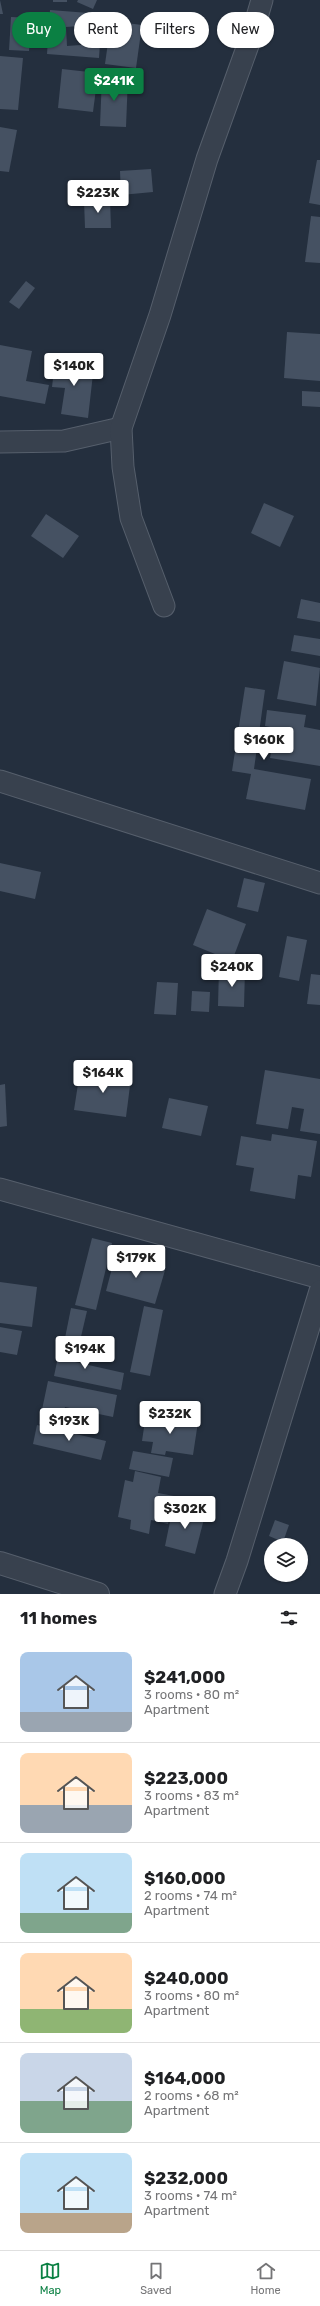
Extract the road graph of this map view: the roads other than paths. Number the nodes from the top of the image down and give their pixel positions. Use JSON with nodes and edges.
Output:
{"nodes":[{"id":1,"x":262,"y":0,"type":"edge"},
{"id":2,"x":121,"y":428,"type":"junction"},
{"id":3,"x":0,"y":442,"type":"edge"},
{"id":4,"x":164,"y":606,"type":"dead end"},
{"id":5,"x":0,"y":781,"type":"edge"},
{"id":6,"x":320,"y":883,"type":"edge"},
{"id":7,"x":0,"y":1189,"type":"edge"},
{"id":8,"x":320,"y":1278,"type":"edge"},
{"id":9,"x":320,"y":1291,"type":"edge"},
{"id":10,"x":0,"y":1563,"type":"edge"},
{"id":11,"x":98,"y":1594,"type":"edge"},
{"id":12,"x":225,"y":1594,"type":"edge"}],
"edges":[{"from":1,"to":2,"type":"street"},
{"from":2,"to":3,"type":"street"},
{"from":2,"to":4,"type":"street"},
{"from":5,"to":6,"type":"street"},
{"from":7,"to":8,"type":"street"},
{"from":9,"to":12,"type":"street"},
{"from":10,"to":11,"type":"street"}]}
